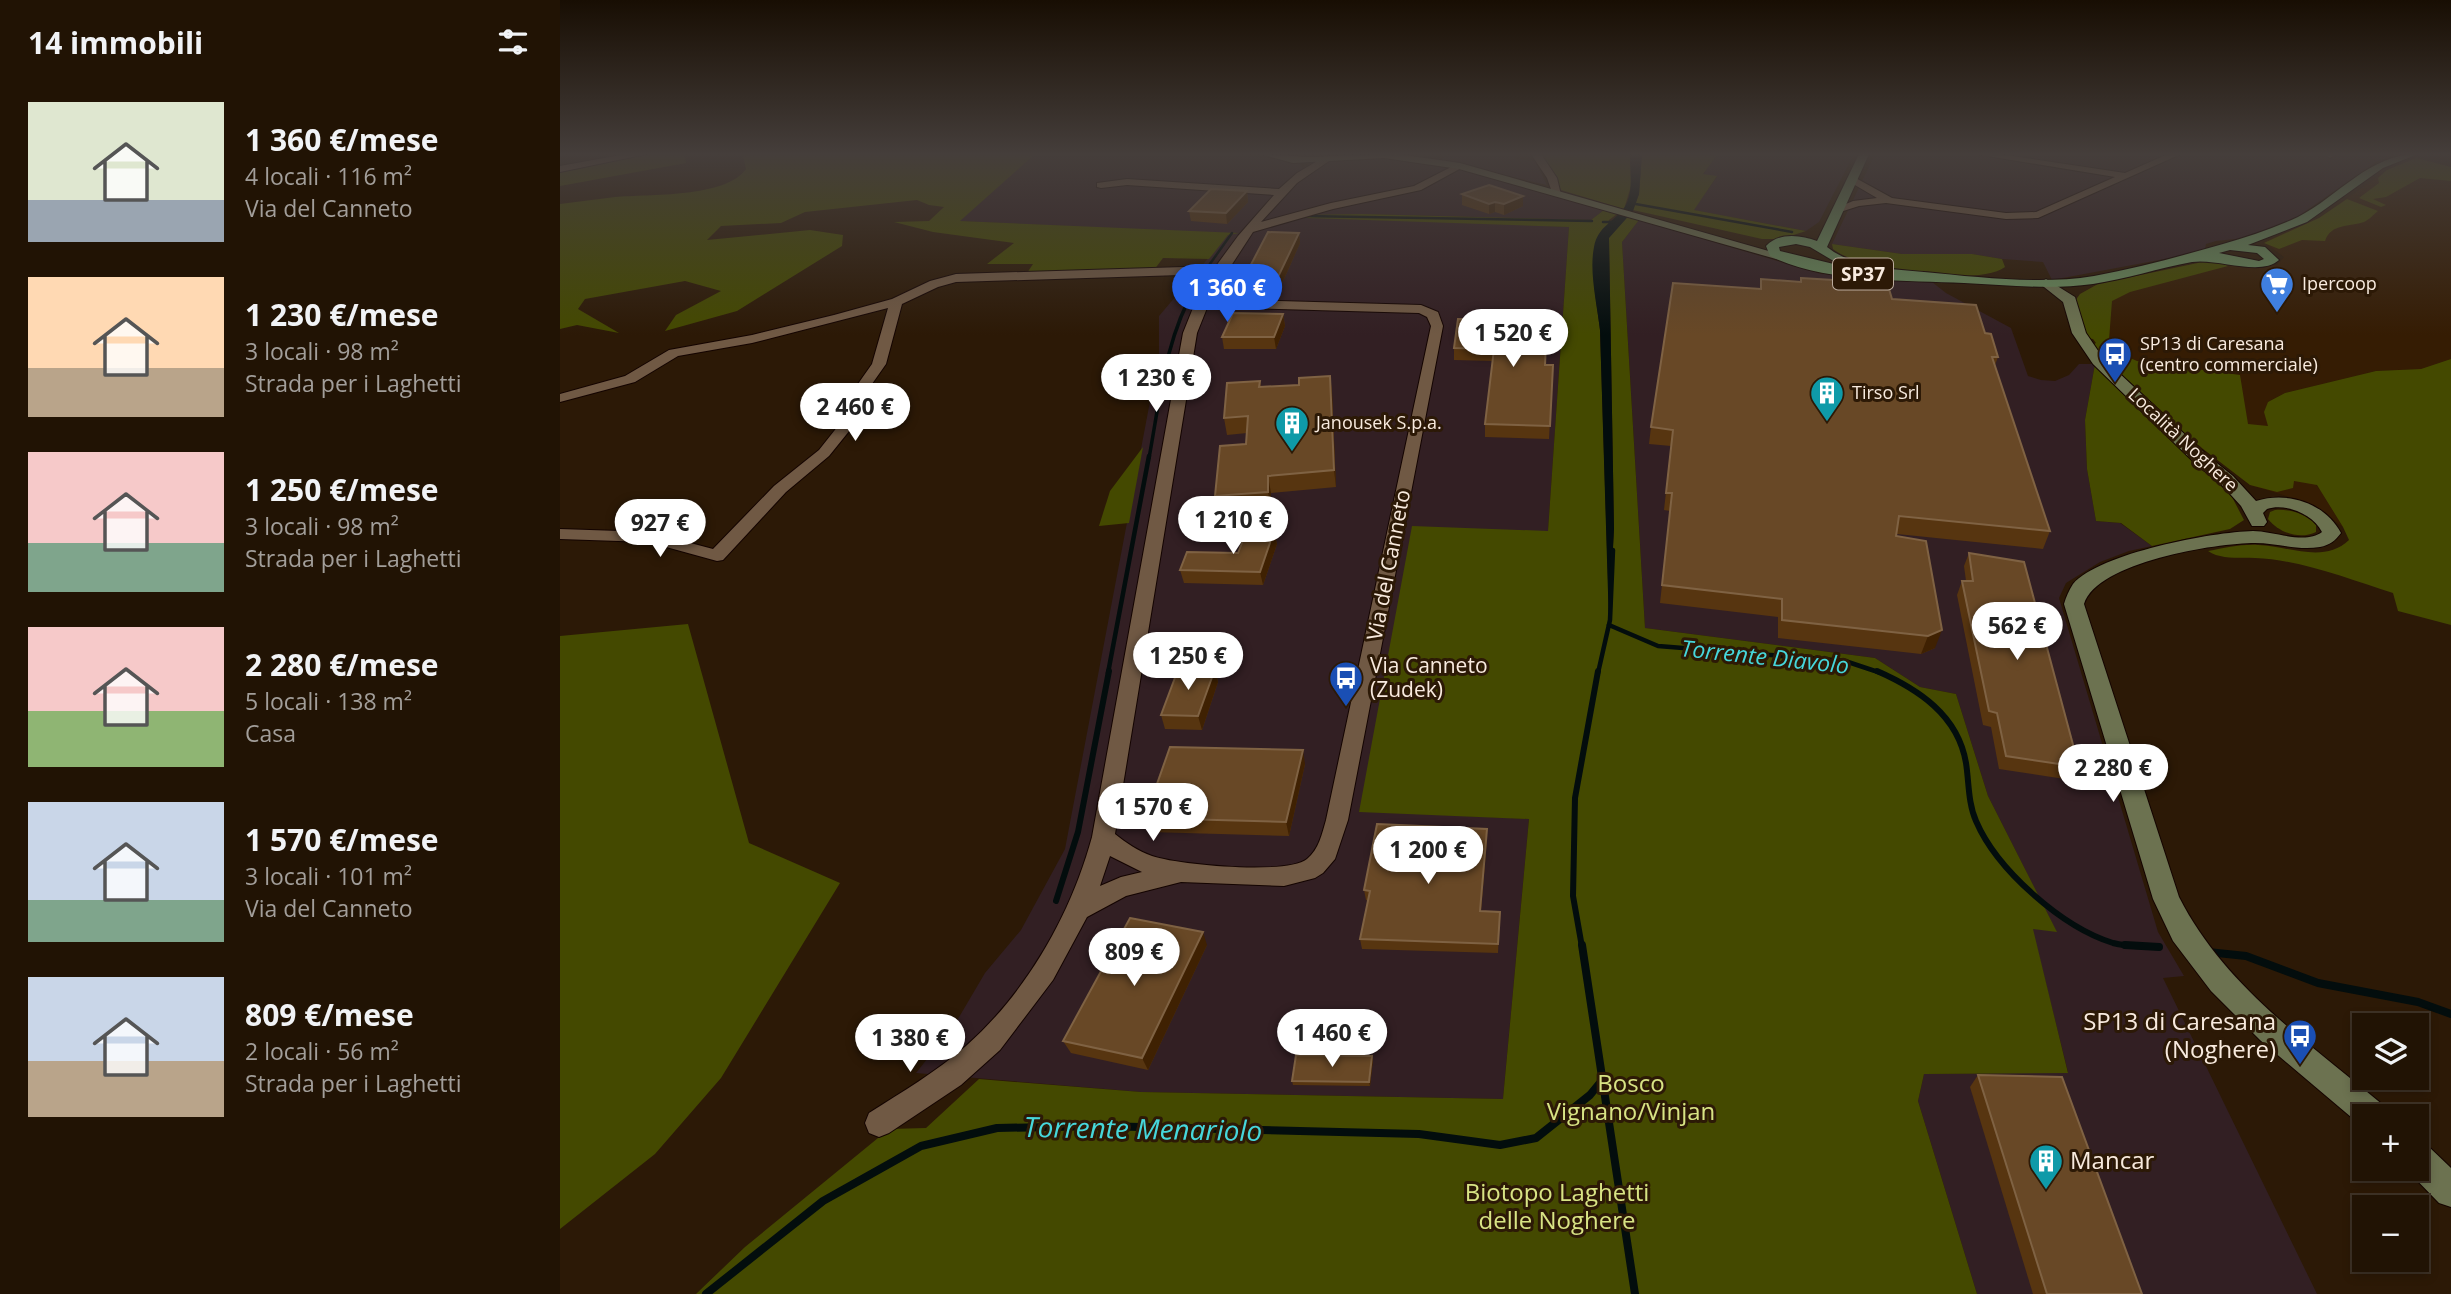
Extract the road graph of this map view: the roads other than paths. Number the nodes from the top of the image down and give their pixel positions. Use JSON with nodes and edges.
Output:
{"nodes":[{"id":1,"x":1262,"y":214,"type":"edge"},
{"id":2,"x":1301,"y":214,"type":"edge"},
{"id":3,"x":1632,"y":214,"type":"edge"},
{"id":4,"x":1838,"y":214,"type":"edge"},
{"id":5,"x":2006,"y":214,"type":"edge"},
{"id":6,"x":2034,"y":214,"type":"edge"},
{"id":7,"x":2310,"y":214,"type":"edge"},
{"id":8,"x":1834,"y":216,"type":"junction"},
{"id":9,"x":1249,"y":229,"type":"junction"},
{"id":10,"x":1706,"y":235,"type":"junction"},
{"id":11,"x":1786,"y":240,"type":"junction"},
{"id":12,"x":2261,"y":244,"type":"junction"},
{"id":13,"x":1823,"y":250,"type":"junction"},
{"id":14,"x":2224,"y":254,"type":"junction"},
{"id":15,"x":1780,"y":256,"type":"junction"},
{"id":16,"x":1794,"y":260,"type":"junction"},
{"id":17,"x":1218,"y":270,"type":"junction"},
{"id":18,"x":1933,"y":277,"type":"junction"},
{"id":19,"x":2092,"y":280,"type":"junction"},
{"id":20,"x":2046,"y":283,"type":"junction"},
{"id":21,"x":1205,"y":293,"type":"junction"},
{"id":22,"x":2070,"y":300,"type":"junction"},
{"id":23,"x":896,"y":302,"type":"junction"},
{"id":24,"x":1251,"y":304,"type":"junction"},
{"id":25,"x":1196,"y":315,"type":"junction"},
{"id":26,"x":560,"y":398,"type":"edge"},
{"id":27,"x":2227,"y":480,"type":"junction"},
{"id":28,"x":2275,"y":502,"type":"junction"},
{"id":29,"x":2255,"y":515,"type":"junction"},
{"id":30,"x":560,"y":534,"type":"edge"},
{"id":31,"x":2234,"y":537,"type":"junction"},
{"id":32,"x":2289,"y":540,"type":"junction"},
{"id":33,"x":1103,"y":837,"type":"junction"},
{"id":34,"x":1192,"y":873,"type":"junction"},
{"id":35,"x":1077,"y":910,"type":"junction"},
{"id":36,"x":2358,"y":1104,"type":"edge"},
{"id":37,"x":879,"y":1123,"type":"dead end"},
{"id":38,"x":2429,"y":1169,"type":"edge"},
{"id":39,"x":2451,"y":1191,"type":"edge"}],
"edges":[{"from":1,"to":9,"type":"street"},
{"from":2,"to":9,"type":"street"},
{"from":3,"to":10,"type":"main road","number":"SP37"},
{"from":4,"to":8,"type":"street"},
{"from":5,"to":6,"type":"street"},
{"from":7,"to":12,"type":"main road"},
{"from":8,"to":11,"type":"main road"},
{"from":8,"to":13,"type":"main road"},
{"from":9,"to":17,"type":"street"},
{"from":10,"to":11,"type":"main road","number":"SP37"},
{"from":10,"to":15,"type":"main road","number":"SP37"},
{"from":11,"to":13,"type":"main road","number":"SP37"},
{"from":11,"to":15,"type":"main road"},
{"from":12,"to":14,"type":"main road","number":"SP37"},
{"from":12,"to":14,"type":"main road","number":"SP37"},
{"from":13,"to":16,"type":"main road","number":"SP37"},
{"from":13,"to":18,"type":"main road","number":"SP37"},
{"from":14,"to":19,"type":"main road","number":"SP37"},
{"from":15,"to":16,"type":"main road","number":"SP37"},
{"from":16,"to":18,"type":"main road","number":"SP37"},
{"from":17,"to":21,"type":"street"},
{"from":17,"to":23,"type":"street"},
{"from":18,"to":20,"type":"main road","number":"SP37"},
{"from":19,"to":20,"type":"main road","number":"SP37"},
{"from":19,"to":22,"type":"main road"},
{"from":20,"to":22,"type":"main road"},
{"from":21,"to":24,"type":"street","name":"Via del Canneto"},
{"from":21,"to":25,"type":"street"},
{"from":22,"to":27,"type":"main road","name":"Località Noghere"},
{"from":23,"to":26,"type":"street"},
{"from":23,"to":30,"type":"street"},
{"from":24,"to":25,"type":"street","name":"Via del Canneto"},
{"from":24,"to":34,"type":"street","name":"Via del Canneto"},
{"from":25,"to":33,"type":"street"},
{"from":27,"to":28,"type":"main road"},
{"from":27,"to":29,"type":"main road","name":"Località Noghere"},
{"from":28,"to":29,"type":"main road"},
{"from":28,"to":32,"type":"main road"},
{"from":29,"to":31,"type":"main road"},
{"from":29,"to":32,"type":"main road","name":"Località Noghere"},
{"from":31,"to":32,"type":"main road"},
{"from":31,"to":36,"type":"main road"},
{"from":33,"to":34,"type":"street","name":"Via del Canneto"},
{"from":33,"to":35,"type":"street"},
{"from":34,"to":35,"type":"street","name":"Via del Canneto"},
{"from":35,"to":37,"type":"street"},
{"from":38,"to":39,"type":"main road"}]}
